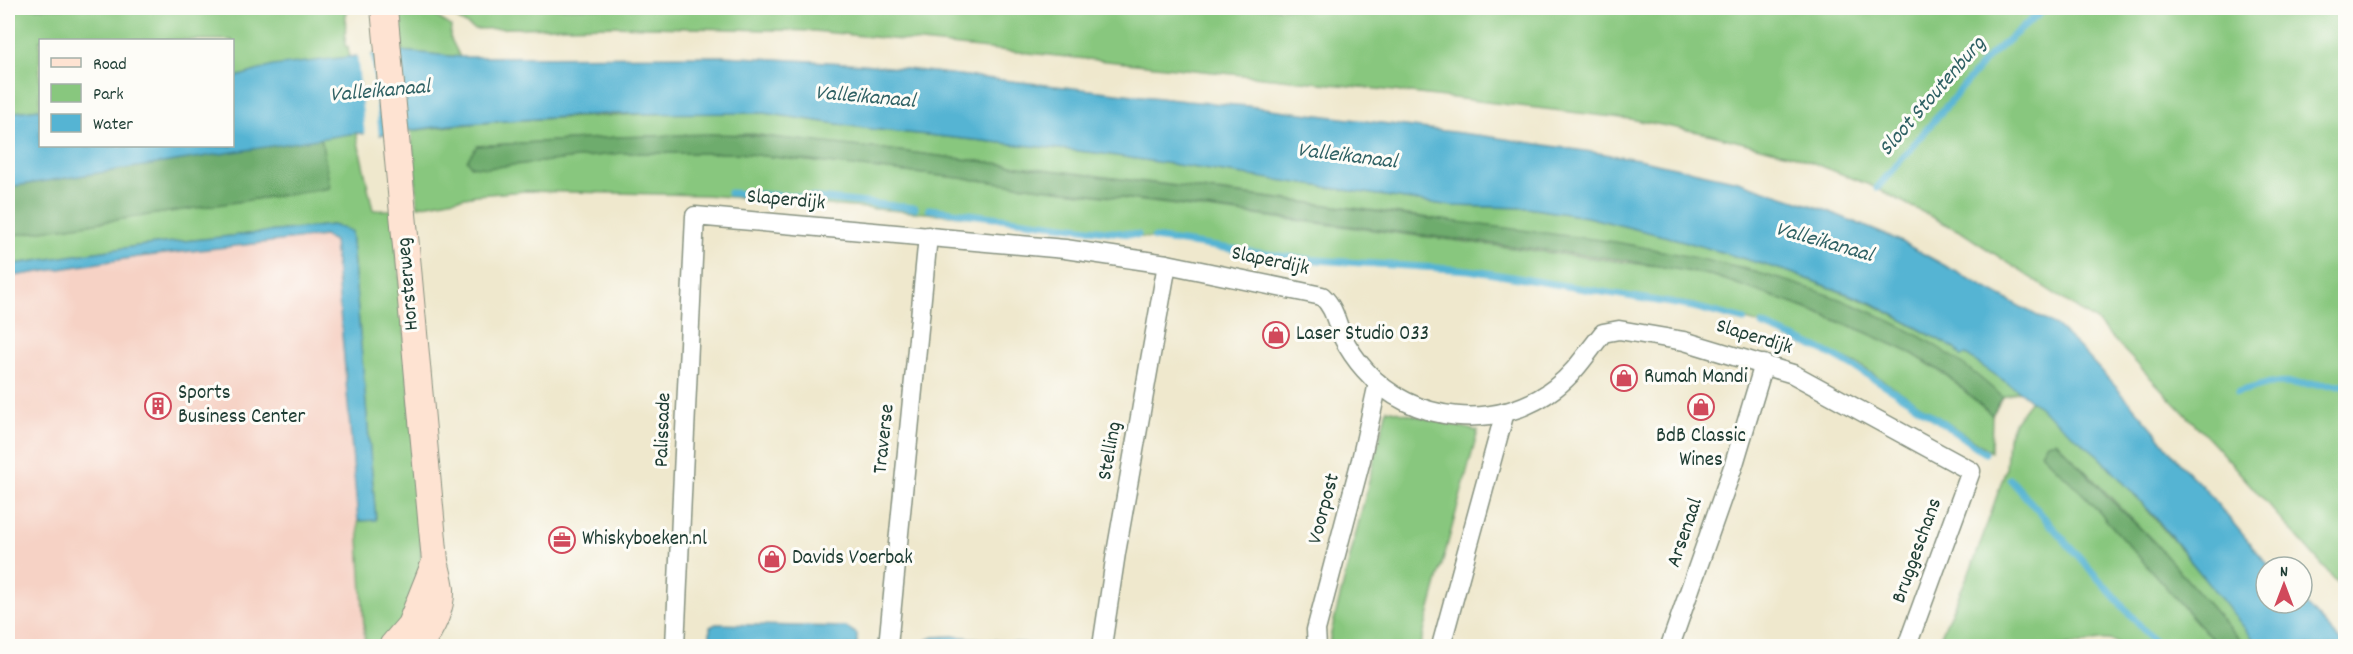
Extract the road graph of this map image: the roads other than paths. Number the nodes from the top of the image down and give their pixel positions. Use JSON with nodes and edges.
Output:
{"nodes":[{"id":1,"x":384,"y":8,"type":"edge"},
{"id":2,"x":695,"y":216,"type":"joint"},
{"id":3,"x":928,"y":236,"type":"junction"},
{"id":4,"x":1167,"y":264,"type":"junction"},
{"id":5,"x":1764,"y":364,"type":"junction"},
{"id":6,"x":1378,"y":383,"type":"junction"},
{"id":7,"x":1505,"y":412,"type":"junction"},
{"id":8,"x":1971,"y":471,"type":"joint"},
{"id":9,"x":428,"y":608,"type":"junction"},
{"id":10,"x":392,"y":646,"type":"edge"},
{"id":11,"x":419,"y":646,"type":"edge"},
{"id":12,"x":675,"y":646,"type":"edge"},
{"id":13,"x":888,"y":646,"type":"edge"},
{"id":14,"x":1101,"y":646,"type":"edge"},
{"id":15,"x":1317,"y":646,"type":"edge"},
{"id":16,"x":1441,"y":646,"type":"edge"},
{"id":17,"x":1670,"y":646,"type":"edge"},
{"id":18,"x":1906,"y":646,"type":"edge"}],
"edges":[{"from":1,"to":9,"type":"street","name":"Horsterweg"},
{"from":2,"to":3,"type":"street","name":"Slaperdijk"},
{"from":2,"to":12,"type":"street","name":"Palissade"},
{"from":3,"to":4,"type":"street","name":"Slaperdijk"},
{"from":3,"to":13,"type":"street","name":"Traverse"},
{"from":4,"to":6,"type":"street","name":"Slaperdijk"},
{"from":4,"to":14,"type":"street","name":"Stelling"},
{"from":5,"to":7,"type":"street","name":"Slaperdijk"},
{"from":5,"to":8,"type":"street","name":"Slaperdijk"},
{"from":5,"to":17,"type":"street","name":"Arsenaal"},
{"from":6,"to":7,"type":"street","name":"Slaperdijk"},
{"from":6,"to":15,"type":"street","name":"Voorpost"},
{"from":7,"to":16,"type":"street"},
{"from":8,"to":18,"type":"street","name":"Bruggeschans"},
{"from":9,"to":10,"type":"street"},
{"from":9,"to":11,"type":"street"}]}
